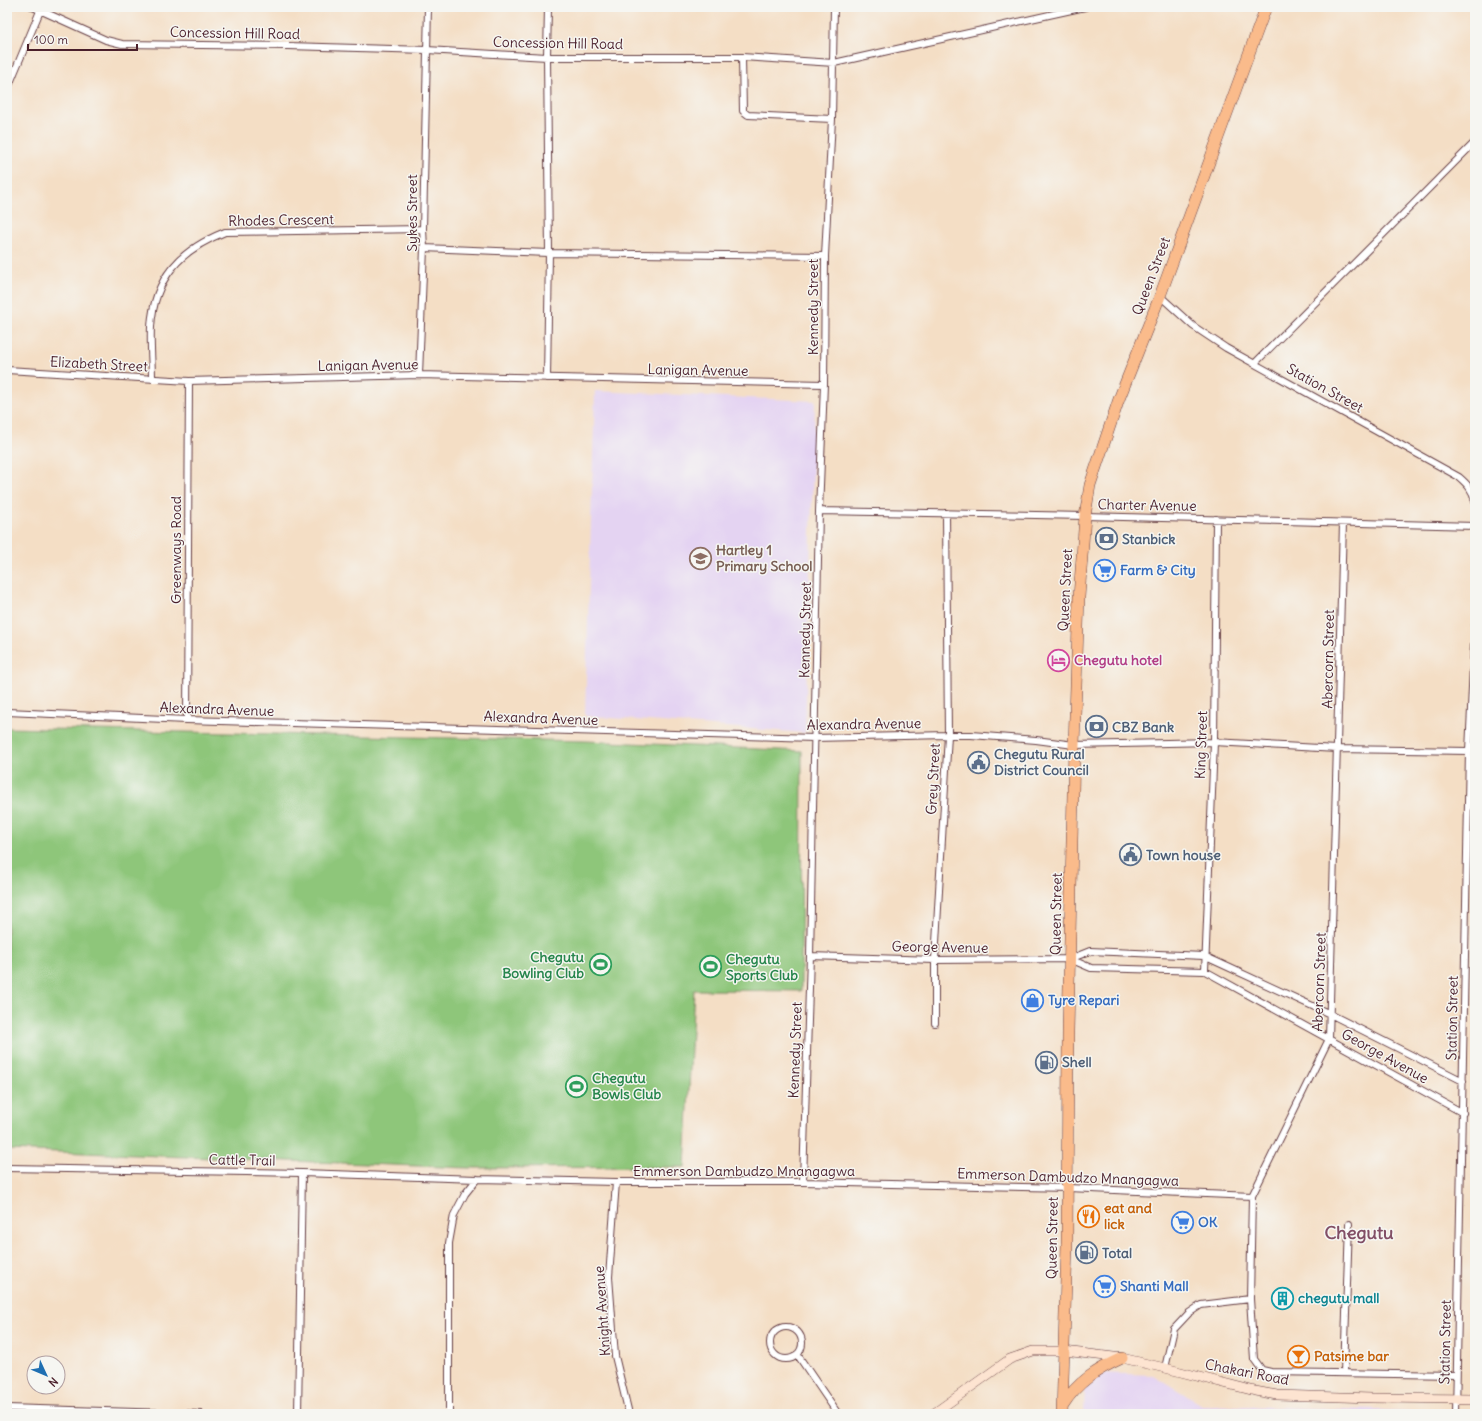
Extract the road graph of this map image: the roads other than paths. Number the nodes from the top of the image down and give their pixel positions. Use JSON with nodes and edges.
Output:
{"nodes":[{"id":1,"x":33,"y":7,"type":"edge"},
{"id":2,"x":428,"y":7,"type":"edge"},
{"id":3,"x":548,"y":7,"type":"edge"},
{"id":4,"x":834,"y":7,"type":"edge"},
{"id":5,"x":1085,"y":7,"type":"edge"},
{"id":6,"x":1266,"y":7,"type":"edge"},
{"id":7,"x":40,"y":10,"type":"junction"},
{"id":8,"x":427,"y":50,"type":"junction"},
{"id":9,"x":546,"y":57,"type":"junction"},
{"id":10,"x":742,"y":57,"type":"junction"},
{"id":11,"x":834,"y":63,"type":"junction"},
{"id":12,"x":7,"y":90,"type":"edge"},
{"id":13,"x":832,"y":119,"type":"junction"},
{"id":14,"x":1475,"y":142,"type":"edge"},
{"id":15,"x":423,"y":229,"type":"junction"},
{"id":16,"x":424,"y":248,"type":"junction"},
{"id":17,"x":549,"y":253,"type":"junction"},
{"id":18,"x":825,"y":256,"type":"junction"},
{"id":19,"x":1160,"y":296,"type":"junction"},
{"id":20,"x":1255,"y":363,"type":"junction"},
{"id":21,"x":7,"y":370,"type":"edge"},
{"id":22,"x":419,"y":375,"type":"junction"},
{"id":23,"x":547,"y":378,"type":"junction"},
{"id":24,"x":152,"y":379,"type":"junction"},
{"id":25,"x":189,"y":381,"type":"junction"},
{"id":26,"x":824,"y":384,"type":"junction"},
{"id":27,"x":1475,"y":501,"type":"edge"},
{"id":28,"x":819,"y":511,"type":"junction"},
{"id":29,"x":946,"y":513,"type":"junction"},
{"id":30,"x":1084,"y":516,"type":"junction"},
{"id":31,"x":1216,"y":519,"type":"junction"},
{"id":32,"x":1343,"y":523,"type":"junction"},
{"id":33,"x":1475,"y":526,"type":"edge"},
{"id":34,"x":1475,"y":623,"type":"edge"},
{"id":35,"x":7,"y":712,"type":"edge"},
{"id":36,"x":187,"y":720,"type":"junction"},
{"id":37,"x":948,"y":735,"type":"junction"},
{"id":38,"x":814,"y":738,"type":"junction"},
{"id":39,"x":1214,"y":742,"type":"junction"},
{"id":40,"x":1074,"y":745,"type":"junction"},
{"id":41,"x":1338,"y":749,"type":"junction"},
{"id":42,"x":1469,"y":751,"type":"junction"},
{"id":43,"x":810,"y":956,"type":"junction"},
{"id":44,"x":1204,"y":956,"type":"junction"},
{"id":45,"x":1070,"y":959,"type":"junction"},
{"id":46,"x":935,"y":960,"type":"junction"},
{"id":47,"x":1205,"y":971,"type":"junction"},
{"id":48,"x":1330,"y":1014,"type":"junction"},
{"id":49,"x":935,"y":1023,"type":"dead end"},
{"id":50,"x":1329,"y":1039,"type":"junction"},
{"id":51,"x":1463,"y":1081,"type":"junction"},
{"id":52,"x":1463,"y":1113,"type":"junction"},
{"id":53,"x":7,"y":1168,"type":"edge"},
{"id":54,"x":302,"y":1173,"type":"junction"},
{"id":55,"x":477,"y":1179,"type":"junction"},
{"id":56,"x":616,"y":1182,"type":"junction"},
{"id":57,"x":803,"y":1182,"type":"junction"},
{"id":58,"x":1068,"y":1188,"type":"junction"},
{"id":59,"x":1252,"y":1196,"type":"junction"},
{"id":60,"x":1349,"y":1224,"type":"dead end"},
{"id":61,"x":1250,"y":1299,"type":"junction"},
{"id":62,"x":1064,"y":1351,"type":"junction"},
{"id":63,"x":797,"y":1354,"type":"junction"},
{"id":64,"x":1122,"y":1358,"type":"junction"},
{"id":65,"x":1166,"y":1368,"type":"junction"},
{"id":66,"x":1344,"y":1374,"type":"junction"},
{"id":67,"x":1456,"y":1375,"type":"junction"},
{"id":68,"x":1456,"y":1398,"type":"junction"},
{"id":69,"x":1475,"y":1398,"type":"edge"},
{"id":70,"x":7,"y":1408,"type":"edge"},
{"id":71,"x":1062,"y":1410,"type":"edge"},
{"id":72,"x":39,"y":1411,"type":"edge"},
{"id":73,"x":163,"y":1413,"type":"edge"},
{"id":74,"x":200,"y":1414,"type":"edge"},
{"id":75,"x":298,"y":1414,"type":"edge"},
{"id":76,"x":450,"y":1414,"type":"edge"},
{"id":77,"x":629,"y":1414,"type":"edge"},
{"id":78,"x":838,"y":1414,"type":"edge"},
{"id":79,"x":933,"y":1414,"type":"edge"},
{"id":80,"x":1456,"y":1414,"type":"edge"}],
"edges":[{"from":1,"to":7,"type":"street","name":"Concession Hill Road"},
{"from":2,"to":8,"type":"street","name":"Sykes Street"},
{"from":3,"to":9,"type":"street"},
{"from":4,"to":11,"type":"street","name":"Kennedy Street"},
{"from":5,"to":11,"type":"street","name":"Concession Hill Road"},
{"from":6,"to":19,"type":"highway","name":"Queen Street"},
{"from":7,"to":8,"type":"street","name":"Concession Hill Road"},
{"from":7,"to":12,"type":"street"},
{"from":8,"to":9,"type":"street","name":"Concession Hill Road"},
{"from":8,"to":15,"type":"street","name":"Sykes Street"},
{"from":9,"to":10,"type":"street","name":"Concession Hill Road"},
{"from":9,"to":17,"type":"street"},
{"from":10,"to":11,"type":"street","name":"Concession Hill Road"},
{"from":10,"to":13,"type":"street"},
{"from":11,"to":13,"type":"street","name":"Kennedy Street"},
{"from":13,"to":18,"type":"street","name":"Kennedy Street"},
{"from":14,"to":20,"type":"street"},
{"from":15,"to":16,"type":"street","name":"Sykes Street"},
{"from":15,"to":24,"type":"street","name":"Rhodes Crescent"},
{"from":16,"to":17,"type":"street"},
{"from":16,"to":22,"type":"street","name":"Sykes Street"},
{"from":17,"to":18,"type":"street"},
{"from":17,"to":23,"type":"street"},
{"from":18,"to":26,"type":"street","name":"Kennedy Street"},
{"from":19,"to":20,"type":"street","name":"Station Street"},
{"from":19,"to":30,"type":"highway","name":"Queen Street"},
{"from":20,"to":27,"type":"street","name":"Station Street"},
{"from":21,"to":24,"type":"street","name":"Elizabeth Street"},
{"from":22,"to":23,"type":"street","name":"Lanigan Avenue"},
{"from":22,"to":25,"type":"street","name":"Lanigan Avenue"},
{"from":23,"to":26,"type":"street","name":"Lanigan Avenue"},
{"from":24,"to":25,"type":"street","name":"Elizabeth Street"},
{"from":25,"to":36,"type":"street","name":"Greenways Road"},
{"from":26,"to":28,"type":"street","name":"Kennedy Street"},
{"from":28,"to":29,"type":"street","name":"Charter Avenue"},
{"from":28,"to":38,"type":"street","name":"Kennedy Street"},
{"from":29,"to":30,"type":"street","name":"Charter Avenue"},
{"from":29,"to":37,"type":"street","name":"Grey Street"},
{"from":30,"to":31,"type":"street","name":"Charter Avenue"},
{"from":30,"to":40,"type":"highway","name":"Queen Street"},
{"from":31,"to":32,"type":"street","name":"Charter Avenue"},
{"from":31,"to":39,"type":"street","name":"King Street"},
{"from":32,"to":33,"type":"street","name":"Charter Avenue"},
{"from":32,"to":41,"type":"street","name":"Abercorn Street"},
{"from":34,"to":42,"type":"street","name":"Station Street"},
{"from":35,"to":36,"type":"street","name":"Alexandra Avenue"},
{"from":36,"to":38,"type":"street","name":"Alexandra Avenue"},
{"from":37,"to":38,"type":"street","name":"Alexandra Avenue"},
{"from":37,"to":40,"type":"street","name":"Alexandra Avenue"},
{"from":37,"to":46,"type":"street","name":"Grey Street"},
{"from":38,"to":43,"type":"street","name":"Kennedy Street"},
{"from":39,"to":40,"type":"street","name":"Alexandra Avenue"},
{"from":39,"to":41,"type":"street","name":"Alexandra Avenue"},
{"from":39,"to":44,"type":"street","name":"King Street"},
{"from":40,"to":45,"type":"highway","name":"Queen Street"},
{"from":41,"to":42,"type":"street","name":"Alexandra Avenue"},
{"from":41,"to":48,"type":"street","name":"Abercorn Street"},
{"from":42,"to":51,"type":"street","name":"Station Street"},
{"from":43,"to":46,"type":"street","name":"George Avenue"},
{"from":43,"to":57,"type":"street","name":"Kennedy Street"},
{"from":44,"to":45,"type":"street","name":"George Avenue"},
{"from":44,"to":47,"type":"street","name":"King Street"},
{"from":44,"to":48,"type":"street","name":"George Avenue"},
{"from":45,"to":46,"type":"street","name":"George Avenue"},
{"from":45,"to":47,"type":"street","name":"George Avenue"},
{"from":45,"to":58,"type":"highway","name":"Queen Street"},
{"from":46,"to":49,"type":"street","name":"Grey Street"},
{"from":47,"to":50,"type":"street","name":"George Avenue"},
{"from":48,"to":50,"type":"street","name":"Abercorn Street"},
{"from":48,"to":51,"type":"street","name":"George Avenue"},
{"from":50,"to":52,"type":"street","name":"George Avenue"},
{"from":50,"to":59,"type":"street","name":"Abercorn Street"},
{"from":51,"to":52,"type":"street","name":"Station Street"},
{"from":52,"to":67,"type":"street","name":"Station Street"},
{"from":53,"to":54,"type":"street","name":"Cattle Trail"},
{"from":54,"to":55,"type":"street","name":"Cattle Trail"},
{"from":54,"to":75,"type":"street"},
{"from":55,"to":56,"type":"street","name":"Emmerson Dambudzo Mnangagwa"},
{"from":55,"to":76,"type":"street"},
{"from":56,"to":57,"type":"street","name":"Emmerson Dambudzo Mnangagwa"},
{"from":56,"to":77,"type":"street","name":"Knight Avenue"},
{"from":57,"to":58,"type":"street","name":"Emmerson Dambudzo Mnangagwa"},
{"from":58,"to":59,"type":"street","name":"Emmerson Dambudzo Mnangagwa"},
{"from":58,"to":62,"type":"highway","name":"Queen Street"},
{"from":59,"to":61,"type":"street","name":"Abercorn Street"},
{"from":60,"to":66,"type":"street"},
{"from":61,"to":65,"type":"street"},
{"from":61,"to":66,"type":"street","name":"Abercorn Street"},
{"from":62,"to":64,"type":"main road","name":"Chakari Road"},
{"from":62,"to":71,"type":"highway","name":"Queen Street"},
{"from":62,"to":79,"type":"main road","name":"Chakari Road"},
{"from":63,"to":63,"type":"street"},
{"from":63,"to":78,"type":"street"},
{"from":64,"to":65,"type":"main road","name":"Chakari Road"},
{"from":64,"to":71,"type":"highway"},
{"from":65,"to":68,"type":"main road","name":"Chakari Road"},
{"from":66,"to":67,"type":"street"},
{"from":67,"to":68,"type":"street","name":"Station Street"},
{"from":68,"to":69,"type":"main road","name":"Chakari Road"},
{"from":68,"to":80,"type":"street","name":"Station Street"},
{"from":70,"to":72,"type":"street"},
{"from":72,"to":73,"type":"street"},
{"from":73,"to":74,"type":"street"}]}
